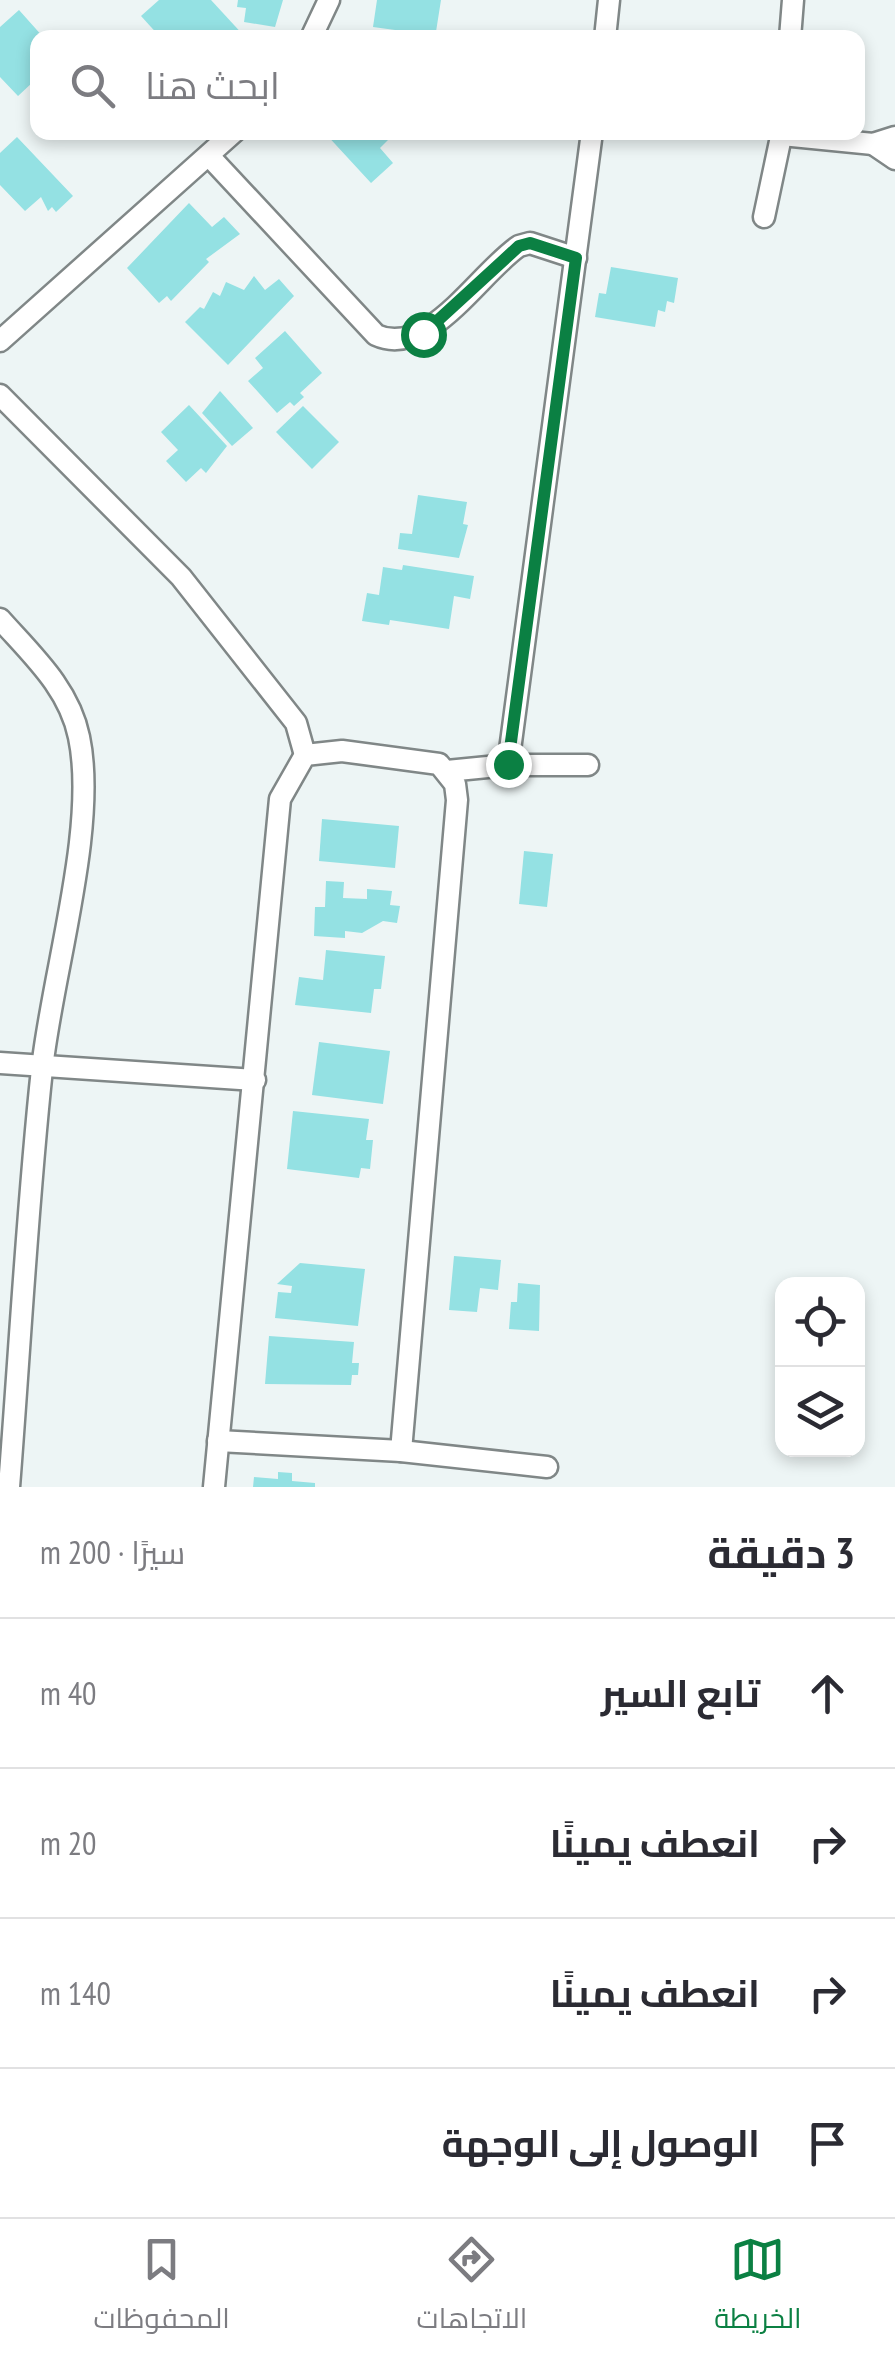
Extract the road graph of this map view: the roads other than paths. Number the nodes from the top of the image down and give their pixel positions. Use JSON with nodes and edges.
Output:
{"nodes":[{"id":1,"x":329,"y":0,"type":"edge"},
{"id":2,"x":610,"y":0,"type":"edge"},
{"id":3,"x":793,"y":0,"type":"edge"},
{"id":4,"x":315,"y":30,"type":"edge"},
{"id":5,"x":605,"y":30,"type":"edge"},
{"id":6,"x":791,"y":30,"type":"edge"},
{"id":7,"x":895,"y":137,"type":"edge"},
{"id":8,"x":226,"y":140,"type":"edge"},
{"id":9,"x":591,"y":140,"type":"edge"},
{"id":10,"x":781,"y":140,"type":"edge"},
{"id":11,"x":837,"y":140,"type":"edge"},
{"id":12,"x":873,"y":144,"type":"junction"},
{"id":13,"x":210,"y":156,"type":"junction"},
{"id":14,"x":895,"y":159,"type":"edge"},
{"id":15,"x":764,"y":217,"type":"dead end"},
{"id":16,"x":576,"y":258,"type":"junction"},
{"id":17,"x":0,"y":341,"type":"edge"},
{"id":18,"x":0,"y":395,"type":"edge"},
{"id":19,"x":0,"y":619,"type":"edge"},
{"id":20,"x":305,"y":755,"type":"junction"},
{"id":21,"x":508,"y":764,"type":"junction"},
{"id":22,"x":588,"y":765,"type":"dead end"},
{"id":23,"x":447,"y":771,"type":"junction"},
{"id":24,"x":0,"y":1063,"type":"edge"},
{"id":25,"x":42,"y":1067,"type":"junction"},
{"id":26,"x":255,"y":1080,"type":"junction"},
{"id":27,"x":10,"y":1363,"type":"edge"},
{"id":28,"x":218,"y":1440,"type":"junction"},
{"id":29,"x":401,"y":1450,"type":"junction"},
{"id":30,"x":546,"y":1467,"type":"dead end"},
{"id":31,"x":9,"y":1487,"type":"edge"},
{"id":32,"x":214,"y":1487,"type":"edge"}],
"edges":[{"from":1,"to":4,"type":"street"},
{"from":2,"to":5,"type":"street"},
{"from":3,"to":6,"type":"street"},
{"from":7,"to":12,"type":"street"},
{"from":8,"to":13,"type":"street"},
{"from":9,"to":16,"type":"street"},
{"from":10,"to":15,"type":"street"},
{"from":11,"to":12,"type":"street"},
{"from":12,"to":14,"type":"street"},
{"from":13,"to":16,"type":"street"},
{"from":13,"to":17,"type":"street"},
{"from":16,"to":21,"type":"street"},
{"from":18,"to":20,"type":"street"},
{"from":19,"to":25,"type":"street"},
{"from":20,"to":23,"type":"street"},
{"from":20,"to":26,"type":"street"},
{"from":21,"to":22,"type":"street"},
{"from":21,"to":23,"type":"street"},
{"from":23,"to":29,"type":"street"},
{"from":24,"to":25,"type":"street"},
{"from":25,"to":26,"type":"street"},
{"from":25,"to":27,"type":"street"},
{"from":26,"to":28,"type":"street"},
{"from":27,"to":31,"type":"street"},
{"from":28,"to":29,"type":"street"},
{"from":28,"to":32,"type":"street"},
{"from":29,"to":30,"type":"street"}]}
